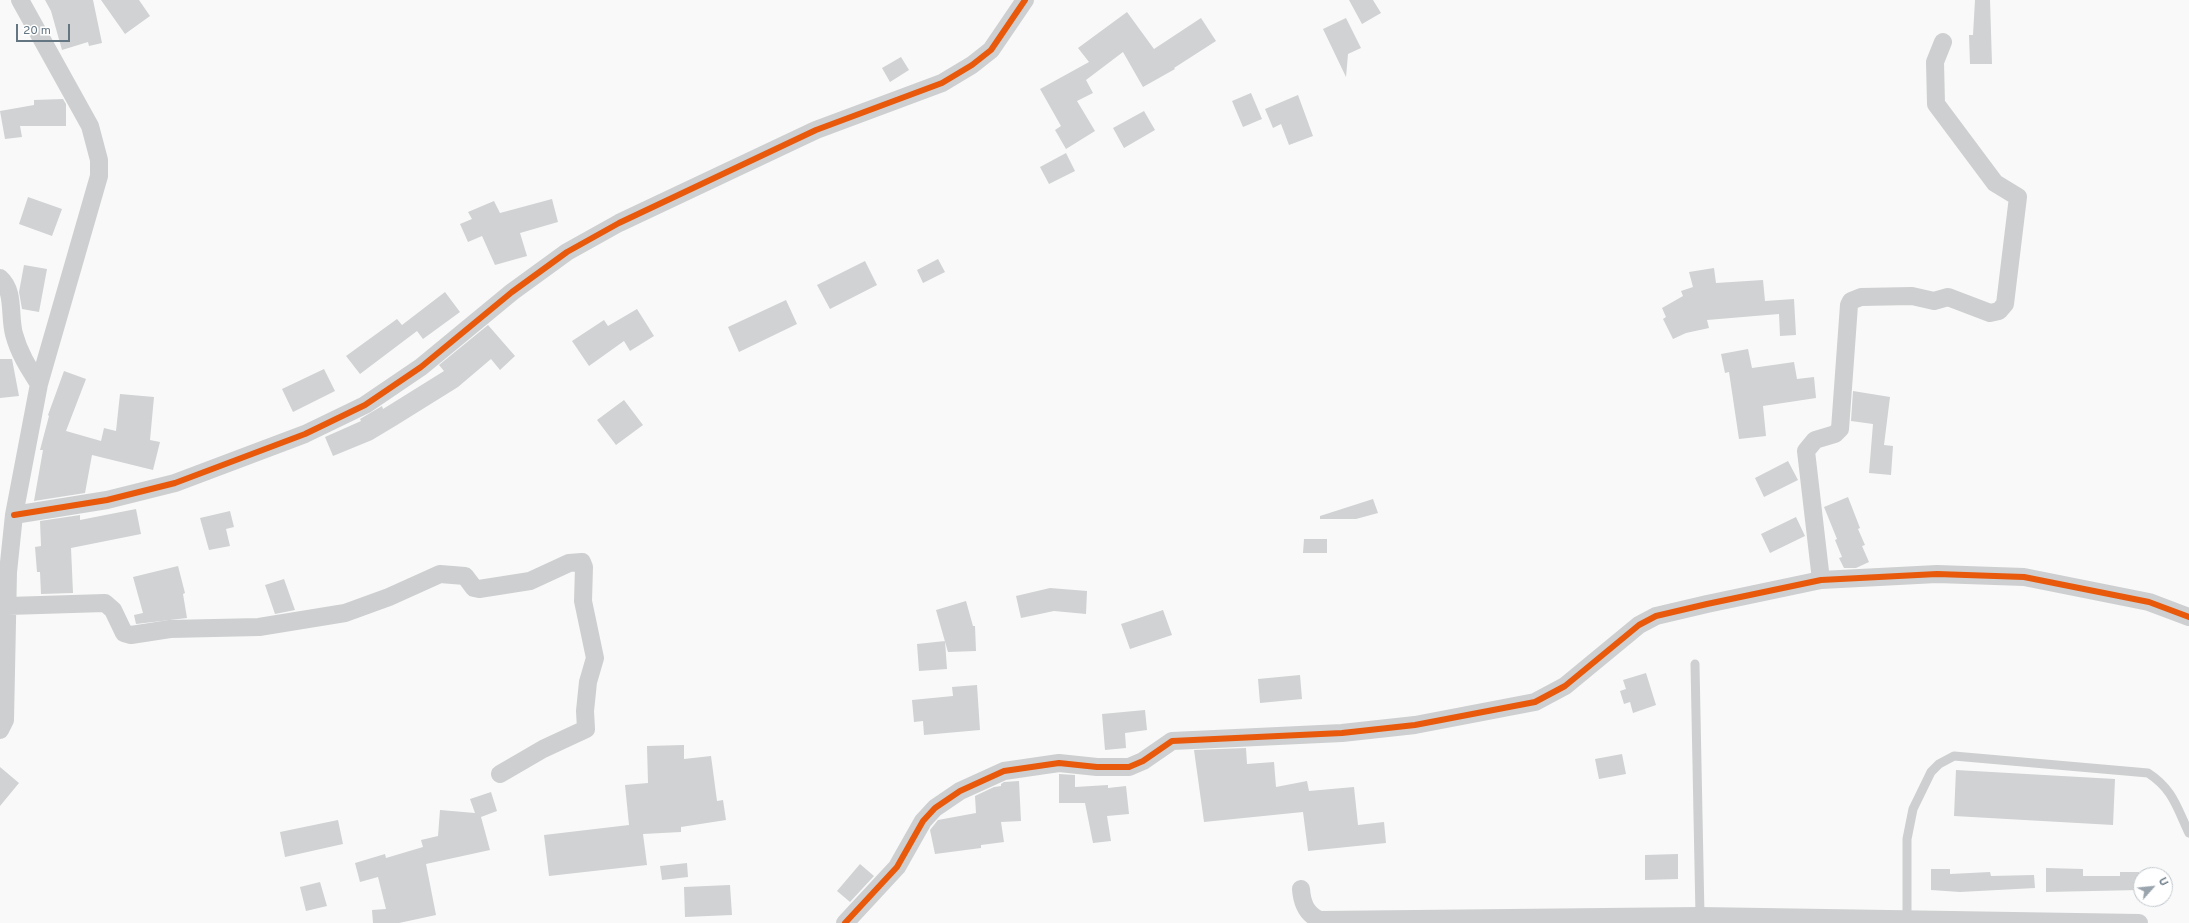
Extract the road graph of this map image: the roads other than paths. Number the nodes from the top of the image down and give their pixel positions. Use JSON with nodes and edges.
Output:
{"nodes":[{"id":1,"x":20,"y":0,"type":"edge"},
{"id":2,"x":1025,"y":0,"type":"edge"},
{"id":3,"x":1943,"y":42,"type":"dead end"},
{"id":4,"x":0,"y":278,"type":"edge"},
{"id":5,"x":39,"y":384,"type":"junction"},
{"id":6,"x":14,"y":515,"type":"junction"},
{"id":7,"x":1821,"y":580,"type":"junction"},
{"id":8,"x":8,"y":606,"type":"junction"},
{"id":9,"x":2189,"y":616,"type":"edge"},
{"id":10,"x":1694,"y":664,"type":"dead end"},
{"id":11,"x":0,"y":730,"type":"edge"},
{"id":12,"x":500,"y":774,"type":"dead end"},
{"id":13,"x":2189,"y":833,"type":"edge"},
{"id":14,"x":1300,"y":889,"type":"dead end"},
{"id":15,"x":1700,"y":916,"type":"junction"},
{"id":16,"x":1620,"y":921,"type":"edge"},
{"id":17,"x":1907,"y":922,"type":"edge"},
{"id":18,"x":845,"y":923,"type":"edge"},
{"id":19,"x":2139,"y":923,"type":"edge"}],
"edges":[{"from":1,"to":5,"type":"street"},
{"from":2,"to":6,"type":"street"},
{"from":3,"to":7,"type":"street"},
{"from":4,"to":5,"type":"street"},
{"from":5,"to":6,"type":"street"},
{"from":6,"to":8,"type":"street"},
{"from":7,"to":9,"type":"street"},
{"from":7,"to":18,"type":"street"},
{"from":8,"to":11,"type":"street"},
{"from":8,"to":12,"type":"street"},
{"from":10,"to":15,"type":"lane"},
{"from":13,"to":17,"type":"lane"},
{"from":14,"to":16,"type":"street"},
{"from":15,"to":16,"type":"street"},
{"from":15,"to":17,"type":"street"},
{"from":17,"to":19,"type":"street"}]}
